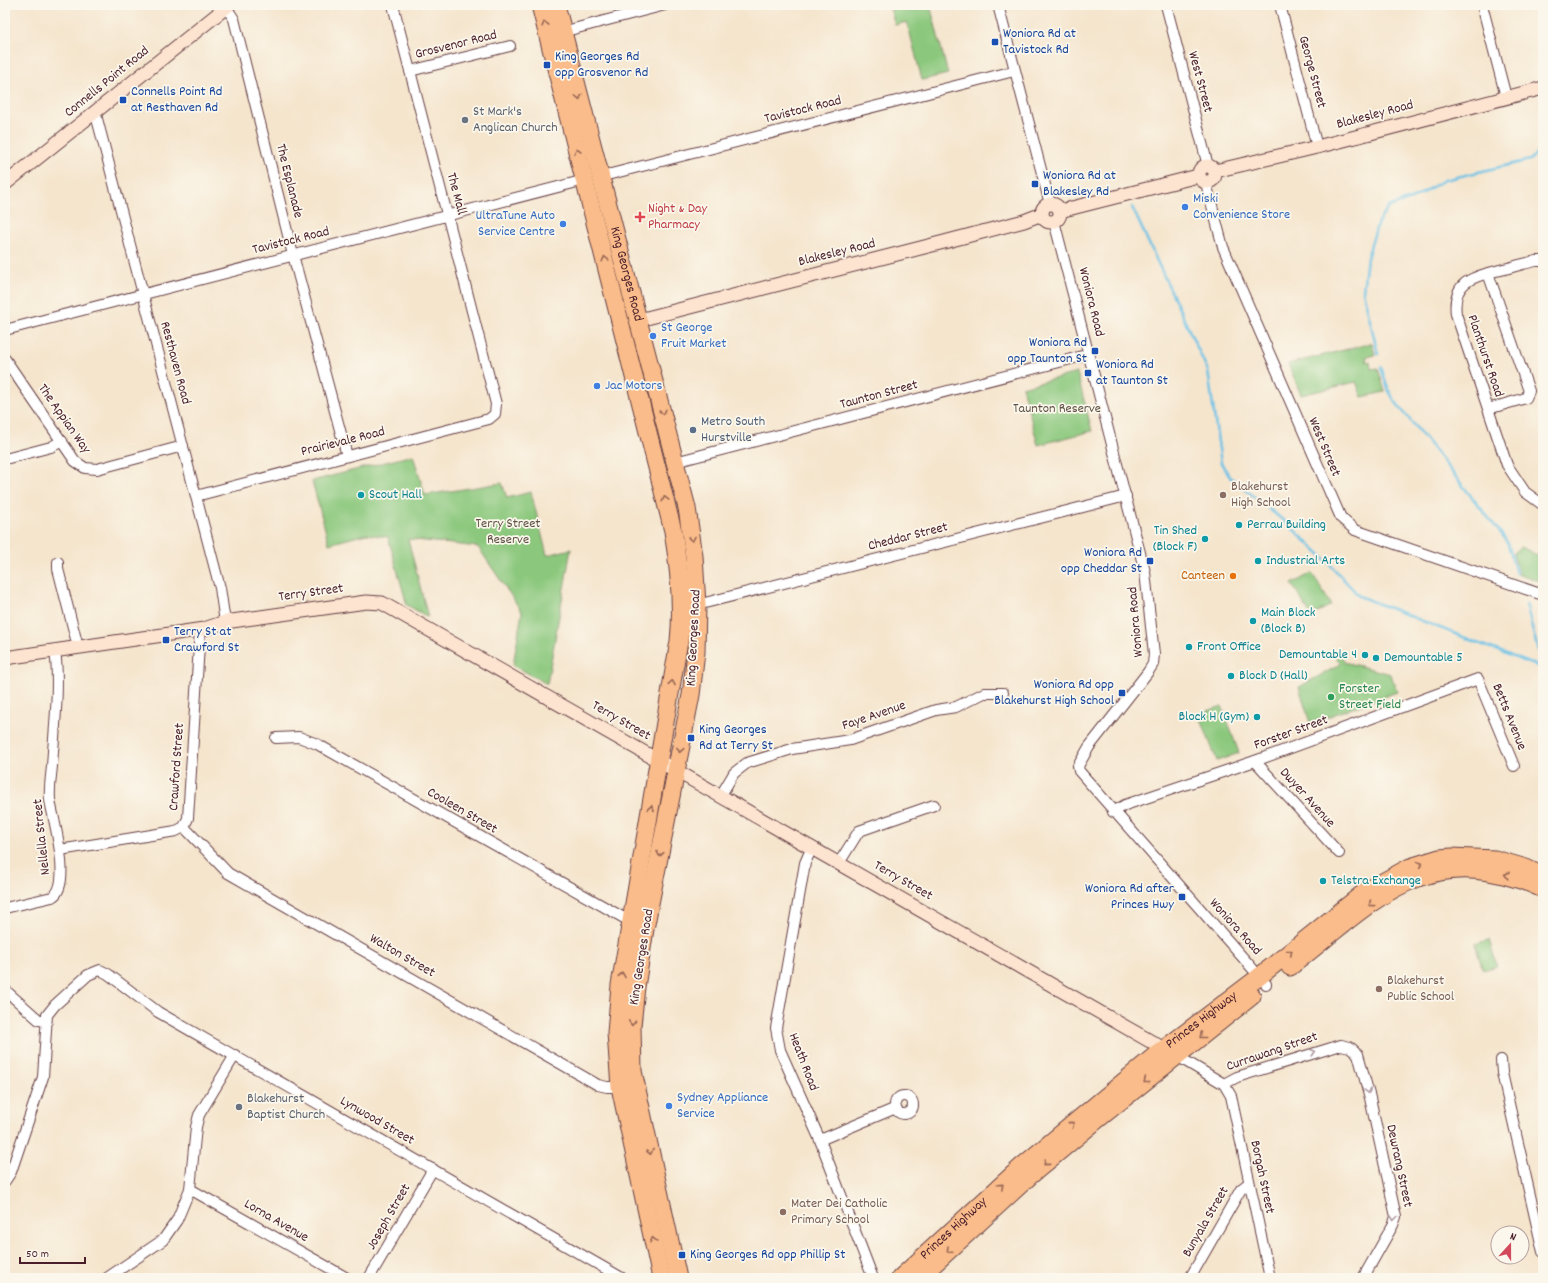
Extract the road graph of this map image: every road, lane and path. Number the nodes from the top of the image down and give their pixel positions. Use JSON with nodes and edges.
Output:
{"nodes":[{"id":1,"x":393,"y":5,"type":"edge"},
{"id":2,"x":540,"y":5,"type":"edge"},
{"id":3,"x":556,"y":5,"type":"edge"},
{"id":4,"x":665,"y":5,"type":"edge"},
{"id":5,"x":998,"y":5,"type":"edge"},
{"id":6,"x":1166,"y":5,"type":"edge"},
{"id":7,"x":1280,"y":5,"type":"edge"},
{"id":8,"x":1482,"y":5,"type":"edge"},
{"id":9,"x":228,"y":6,"type":"edge"},
{"id":10,"x":562,"y":32,"type":"junction"},
{"id":11,"x":510,"y":46,"type":"dead end"},
{"id":12,"x":1014,"y":70,"type":"junction"},
{"id":13,"x":410,"y":71,"type":"junction"},
{"id":14,"x":1543,"y":88,"type":"edge"},
{"id":15,"x":1506,"y":96,"type":"junction"},
{"id":16,"x":95,"y":111,"type":"junction"},
{"id":17,"x":1317,"y":147,"type":"junction"},
{"id":18,"x":1211,"y":168,"type":"junction"},
{"id":19,"x":592,"y":177,"type":"junction"},
{"id":20,"x":1202,"y":179,"type":"junction"},
{"id":21,"x":5,"y":184,"type":"edge"},
{"id":22,"x":1052,"y":213,"type":"junction"},
{"id":23,"x":447,"y":216,"type":"junction"},
{"id":24,"x":293,"y":255,"type":"junction"},
{"id":25,"x":1543,"y":261,"type":"edge"},
{"id":26,"x":1488,"y":273,"type":"junction"},
{"id":27,"x":143,"y":294,"type":"junction"},
{"id":28,"x":615,"y":297,"type":"junction"},
{"id":29,"x":639,"y":320,"type":"junction"},
{"id":30,"x":5,"y":330,"type":"edge"},
{"id":31,"x":1090,"y":354,"type":"junction"},
{"id":32,"x":5,"y":359,"type":"edge"},
{"id":33,"x":634,"y":373,"type":"junction"},
{"id":34,"x":1488,"y":409,"type":"junction"},
{"id":35,"x":495,"y":414,"type":"joint"},
{"id":36,"x":62,"y":441,"type":"junction"},
{"id":37,"x":183,"y":446,"type":"junction"},
{"id":38,"x":347,"y":456,"type":"junction"},
{"id":39,"x":5,"y":459,"type":"edge"},
{"id":40,"x":675,"y":462,"type":"junction"},
{"id":41,"x":196,"y":496,"type":"junction"},
{"id":42,"x":1126,"y":496,"type":"junction"},
{"id":43,"x":1543,"y":505,"type":"edge"},
{"id":44,"x":58,"y":562,"type":"dead end"},
{"id":45,"x":1543,"y":595,"type":"edge"},
{"id":46,"x":697,"y":605,"type":"junction"},
{"id":47,"x":225,"y":622,"type":"junction"},
{"id":48,"x":200,"y":630,"type":"junction"},
{"id":49,"x":78,"y":646,"type":"junction"},
{"id":50,"x":55,"y":650,"type":"junction"},
{"id":51,"x":5,"y":658,"type":"edge"},
{"id":52,"x":1478,"y":679,"type":"joint"},
{"id":53,"x":1003,"y":693,"type":"dead end"},
{"id":54,"x":276,"y":738,"type":"dead end"},
{"id":55,"x":659,"y":761,"type":"junction"},
{"id":56,"x":1255,"y":761,"type":"junction"},
{"id":57,"x":1514,"y":766,"type":"dead end"},
{"id":58,"x":676,"y":770,"type":"junction"},
{"id":59,"x":721,"y":795,"type":"junction"},
{"id":60,"x":934,"y":805,"type":"dead end"},
{"id":61,"x":1113,"y":812,"type":"junction"},
{"id":62,"x":184,"y":827,"type":"junction"},
{"id":63,"x":812,"y":848,"type":"junction"},
{"id":64,"x":60,"y":850,"type":"junction"},
{"id":65,"x":1339,"y":853,"type":"dead end"},
{"id":66,"x":839,"y":863,"type":"junction"},
{"id":67,"x":1543,"y":876,"type":"edge"},
{"id":68,"x":1543,"y":889,"type":"edge"},
{"id":69,"x":5,"y":908,"type":"edge"},
{"id":70,"x":631,"y":922,"type":"junction"},
{"id":71,"x":1263,"y":980,"type":"junction"},
{"id":72,"x":5,"y":990,"type":"edge"},
{"id":73,"x":46,"y":1021,"type":"junction"},
{"id":74,"x":1170,"y":1053,"type":"junction"},
{"id":75,"x":1358,"y":1054,"type":"joint"},
{"id":76,"x":235,"y":1055,"type":"junction"},
{"id":77,"x":1501,"y":1060,"type":"dead end"},
{"id":78,"x":1224,"y":1084,"type":"junction"},
{"id":79,"x":620,"y":1087,"type":"junction"},
{"id":80,"x":896,"y":1108,"type":"dead end"},
{"id":81,"x":820,"y":1140,"type":"junction"},
{"id":82,"x":433,"y":1169,"type":"junction"},
{"id":83,"x":5,"y":1181,"type":"edge"},
{"id":84,"x":1249,"y":1183,"type":"junction"},
{"id":85,"x":190,"y":1189,"type":"junction"},
{"id":86,"x":1539,"y":1214,"type":"edge"},
{"id":87,"x":1543,"y":1252,"type":"edge"},
{"id":88,"x":107,"y":1278,"type":"edge"},
{"id":89,"x":347,"y":1278,"type":"edge"},
{"id":90,"x":369,"y":1278,"type":"edge"},
{"id":91,"x":622,"y":1278,"type":"edge"},
{"id":92,"x":661,"y":1278,"type":"edge"},
{"id":93,"x":678,"y":1278,"type":"edge"},
{"id":94,"x":873,"y":1278,"type":"edge"},
{"id":95,"x":900,"y":1278,"type":"edge"},
{"id":96,"x":919,"y":1278,"type":"edge"},
{"id":97,"x":1190,"y":1278,"type":"edge"},
{"id":98,"x":1270,"y":1278,"type":"edge"},
{"id":99,"x":1363,"y":1278,"type":"edge"}],
"edges":[{"from":1,"to":13,"type":"street","name":"The Mall"},
{"from":19,"to":2,"type":"highway","name":"King Georges Road","one_way":true},
{"from":3,"to":10,"type":"highway","name":"King Georges Road"},
{"from":4,"to":10,"type":"street"},
{"from":5,"to":12,"type":"street","name":"Woniora Road"},
{"from":6,"to":18,"type":"street","name":"West Street"},
{"from":7,"to":17,"type":"street","name":"George Street"},
{"from":8,"to":15,"type":"street"},
{"from":9,"to":16,"type":"street","name":"Connells Point Road"},
{"from":9,"to":24,"type":"street","name":"The Esplanade"},
{"from":10,"to":19,"type":"highway","name":"King Georges Road","one_way":true},
{"from":11,"to":13,"type":"street","name":"Grosvenor Road"},
{"from":12,"to":19,"type":"street","name":"Tavistock Road"},
{"from":12,"to":22,"type":"street","name":"Woniora Road"},
{"from":13,"to":23,"type":"street","name":"The Mall"},
{"from":14,"to":15,"type":"street","name":"Blakesley Road"},
{"from":15,"to":17,"type":"street","name":"Blakesley Road"},
{"from":16,"to":21,"type":"street","name":"Connells Point Road"},
{"from":16,"to":27,"type":"street","name":"Resthaven Road"},
{"from":17,"to":18,"type":"street","name":"Blakesley Road"},
{"from":18,"to":20,"type":"street"},
{"from":19,"to":23,"type":"street","name":"Tavistock Road"},
{"from":28,"to":19,"type":"highway","name":"King Georges Road","one_way":true},
{"from":19,"to":29,"type":"highway","name":"King Georges Road"},
{"from":20,"to":22,"type":"street","name":"Blakesley Road"},
{"from":20,"to":45,"type":"street","name":"West Street"},
{"from":22,"to":29,"type":"street","name":"Blakesley Road"},
{"from":22,"to":31,"type":"street","name":"Woniora Road"},
{"from":23,"to":24,"type":"street","name":"Tavistock Road"},
{"from":23,"to":35,"type":"street","name":"The Mall"},
{"from":24,"to":27,"type":"street","name":"Tavistock Road"},
{"from":24,"to":38,"type":"street","name":"The Esplanade"},
{"from":25,"to":26,"type":"street","name":"Planthurst Road"},
{"from":26,"to":34,"type":"street","name":"Planthurst Road"},
{"from":26,"to":34,"type":"street"},
{"from":27,"to":30,"type":"street","name":"Tavistock Road"},
{"from":27,"to":37,"type":"street","name":"Resthaven Road"},
{"from":28,"to":29,"type":"highway"},
{"from":28,"to":33,"type":"highway","name":"King Georges Road"},
{"from":29,"to":33,"type":"highway"},
{"from":29,"to":40,"type":"highway","name":"King Georges Road","one_way":true},
{"from":31,"to":40,"type":"street","name":"Taunton Street"},
{"from":31,"to":42,"type":"street","name":"Woniora Road"},
{"from":32,"to":36,"type":"street","name":"The Appian Way"},
{"from":55,"to":33,"type":"highway","name":"King Georges Road","one_way":true},
{"from":34,"to":43,"type":"street","name":"Planthurst Road"},
{"from":35,"to":38,"type":"street","name":"Prairievale Road"},
{"from":36,"to":37,"type":"street","name":"The Appian Way"},
{"from":36,"to":39,"type":"street"},
{"from":37,"to":41,"type":"street","name":"Resthaven Road"},
{"from":38,"to":41,"type":"street","name":"Prairievale Road"},
{"from":40,"to":46,"type":"highway","name":"King Georges Road","one_way":true},
{"from":41,"to":47,"type":"street","name":"Resthaven Road"},
{"from":42,"to":46,"type":"street","name":"Cheddar Street"},
{"from":42,"to":61,"type":"street","name":"Woniora Road"},
{"from":44,"to":49,"type":"street"},
{"from":46,"to":58,"type":"highway","name":"King Georges Road","one_way":true},
{"from":47,"to":48,"type":"street","name":"Terry Street"},
{"from":47,"to":55,"type":"street","name":"Terry Street"},
{"from":48,"to":49,"type":"street","name":"Terry Street"},
{"from":48,"to":62,"type":"street","name":"Crawford Street"},
{"from":49,"to":50,"type":"street","name":"Terry Street"},
{"from":50,"to":51,"type":"street","name":"Terry Street"},
{"from":50,"to":64,"type":"street","name":"Nellella Street"},
{"from":52,"to":56,"type":"street","name":"Forster Street"},
{"from":52,"to":57,"type":"street","name":"Betts Avenue"},
{"from":53,"to":59,"type":"street","name":"Faye Avenue"},
{"from":54,"to":70,"type":"street","name":"Cooleen Street"},
{"from":55,"to":58,"type":"street","name":"Terry Street"},
{"from":70,"to":55,"type":"highway","name":"King Georges Road","one_way":true},
{"from":56,"to":61,"type":"street","name":"Forster Street"},
{"from":56,"to":65,"type":"street","name":"Dwyer Avenue"},
{"from":58,"to":59,"type":"street","name":"Terry Street"},
{"from":58,"to":93,"type":"highway","name":"King Georges Road","one_way":true},
{"from":59,"to":63,"type":"street","name":"Terry Street"},
{"from":60,"to":66,"type":"street"},
{"from":61,"to":71,"type":"street","name":"Woniora Road"},
{"from":62,"to":64,"type":"street","name":"Crawford Street"},
{"from":62,"to":79,"type":"street","name":"Walton Street"},
{"from":63,"to":66,"type":"street","name":"Terry Street"},
{"from":63,"to":81,"type":"street","name":"Heath Road"},
{"from":64,"to":69,"type":"street","name":"Nellella Street"},
{"from":66,"to":74,"type":"street","name":"Terry Street"},
{"from":71,"to":67,"type":"highway","name":"Princes Highway","one_way":true},
{"from":68,"to":71,"type":"highway","name":"Princes Highway","one_way":true},
{"from":79,"to":70,"type":"highway","name":"King Georges Road","one_way":true},
{"from":71,"to":74,"type":"highway","name":"Princes Highway"},
{"from":72,"to":73,"type":"street"},
{"from":73,"to":76,"type":"street","name":"Lynwood Street"},
{"from":73,"to":83,"type":"street"},
{"from":74,"to":78,"type":"street","name":"Currawang Street"},
{"from":95,"to":74,"type":"highway","name":"Princes Highway","one_way":true},
{"from":74,"to":96,"type":"highway","name":"Princes Highway","one_way":true},
{"from":78,"to":75,"type":"street","name":"Currawang Street","one_way":true},
{"from":75,"to":99,"type":"street","name":"Dewrang Street","one_way":true},
{"from":76,"to":82,"type":"street","name":"Lynwood Street"},
{"from":76,"to":85,"type":"street"},
{"from":77,"to":86,"type":"street"},
{"from":78,"to":84,"type":"street","name":"Borgah Street"},
{"from":92,"to":79,"type":"highway","name":"King Georges Road","one_way":true},
{"from":80,"to":81,"type":"street"},
{"from":81,"to":94,"type":"street","name":"Heath Road"},
{"from":82,"to":90,"type":"street","name":"Joseph Street"},
{"from":82,"to":91,"type":"street","name":"Lynwood Street"},
{"from":84,"to":97,"type":"street","name":"Bunyala Street"},
{"from":84,"to":98,"type":"street","name":"Borgah Street"},
{"from":85,"to":88,"type":"street"},
{"from":85,"to":89,"type":"street","name":"Lorna Avenue"},
{"from":86,"to":87,"type":"street"}]}
